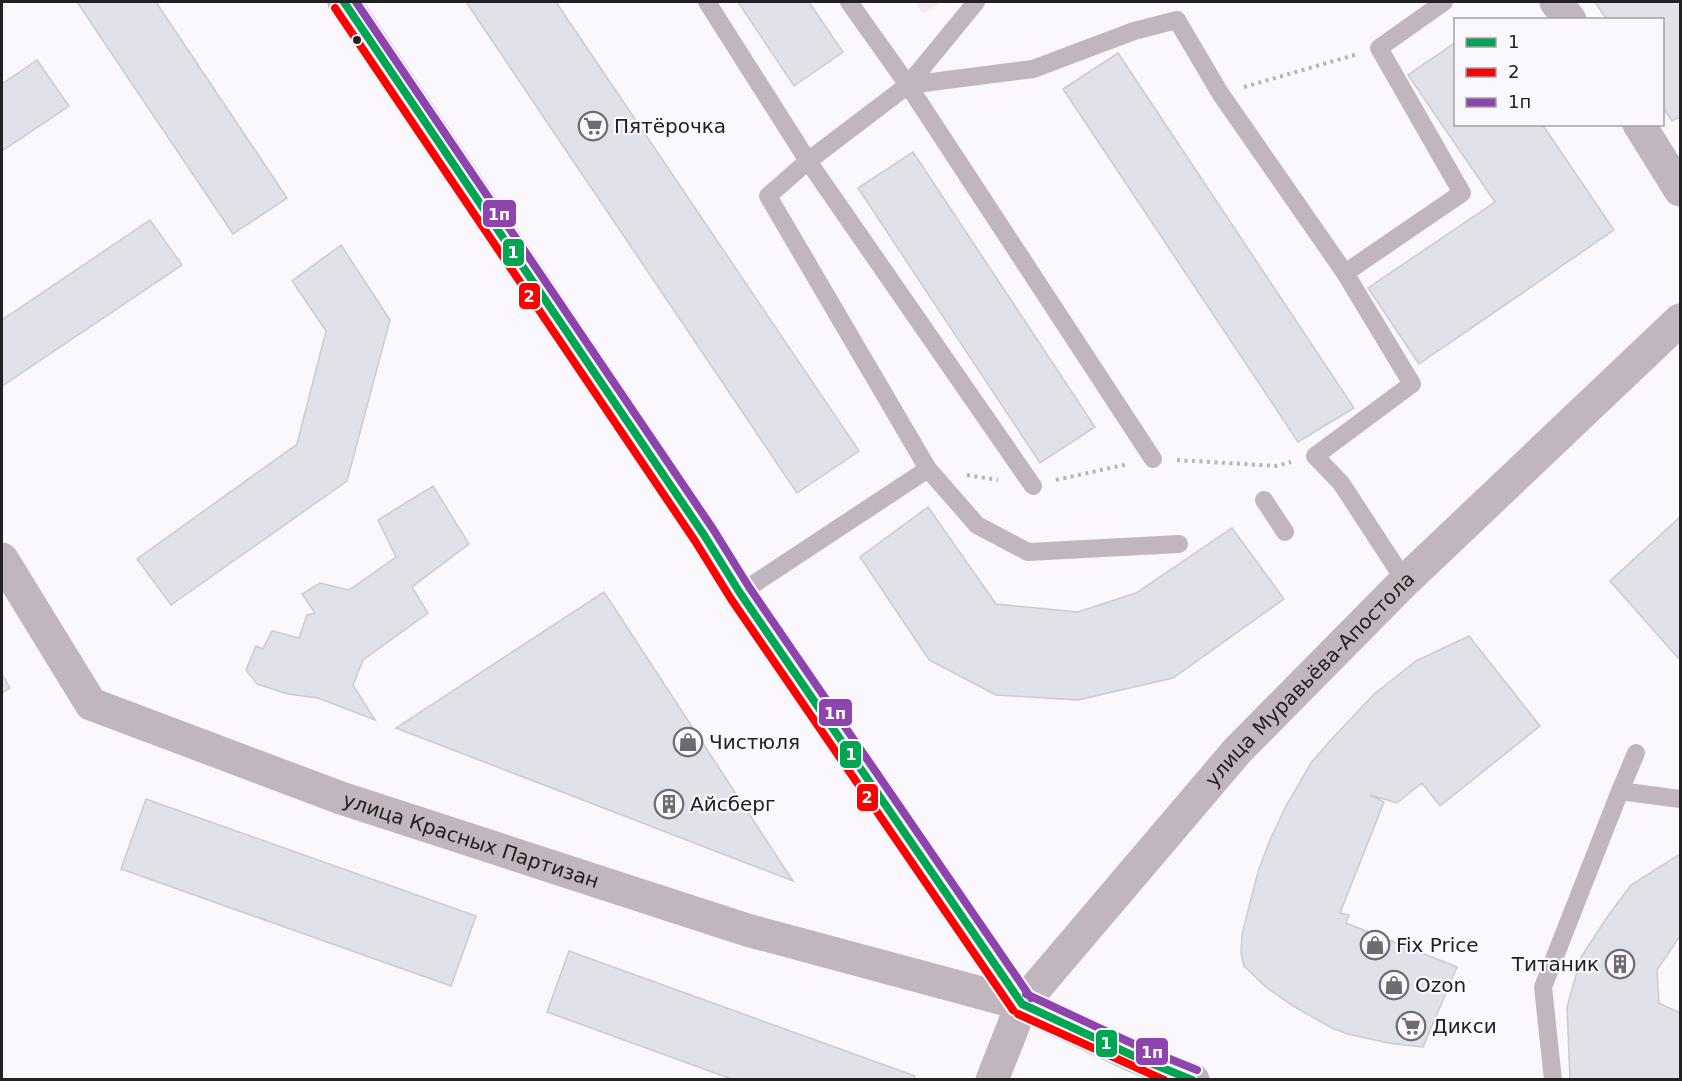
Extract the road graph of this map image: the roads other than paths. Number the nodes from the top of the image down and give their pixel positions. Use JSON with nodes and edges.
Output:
{"nodes":[{"id":1,"x":344,"y":2,"type":"edge"},
{"id":2,"x":707,"y":2,"type":"edge"},
{"id":3,"x":849,"y":2,"type":"edge"},
{"id":4,"x":976,"y":2,"type":"edge"},
{"id":5,"x":1444,"y":2,"type":"edge"},
{"id":6,"x":1556,"y":2,"type":"edge"},
{"id":7,"x":1568,"y":18,"type":"edge"},
{"id":8,"x":908,"y":85,"type":"junction"},
{"id":9,"x":1641,"y":126,"type":"edge"},
{"id":10,"x":808,"y":162,"type":"junction"},
{"id":11,"x":1680,"y":190,"type":"edge"},
{"id":12,"x":1345,"y":273,"type":"junction"},
{"id":13,"x":1680,"y":320,"type":"edge"},
{"id":14,"x":1153,"y":459,"type":"road end"},
{"id":15,"x":928,"y":469,"type":"junction"},
{"id":16,"x":1033,"y":486,"type":"road end"},
{"id":17,"x":1264,"y":500,"type":"dead end"},
{"id":18,"x":1285,"y":532,"type":"dead end"},
{"id":19,"x":1179,"y":544,"type":"dead end"},
{"id":20,"x":2,"y":559,"type":"edge"},
{"id":21,"x":1405,"y":581,"type":"junction"},
{"id":22,"x":740,"y":593,"type":"junction"},
{"id":23,"x":1636,"y":753,"type":"dead end"},
{"id":24,"x":1620,"y":791,"type":"junction"},
{"id":25,"x":1680,"y":799,"type":"edge"},
{"id":26,"x":1022,"y":1004,"type":"junction"},
{"id":27,"x":992,"y":1080,"type":"edge"},
{"id":28,"x":1193,"y":1080,"type":"edge"},
{"id":29,"x":1553,"y":1080,"type":"edge"}],
"edges":[{"from":1,"to":22,"type":"main road"},
{"from":2,"to":10,"type":"lane"},
{"from":3,"to":8,"type":"lane"},
{"from":4,"to":8,"type":"lane"},
{"from":5,"to":12,"type":"lane"},
{"from":6,"to":7,"type":"street"},
{"from":8,"to":10,"type":"lane"},
{"from":8,"to":12,"type":"lane"},
{"from":8,"to":14,"type":"lane"},
{"from":9,"to":11,"type":"street"},
{"from":10,"to":15,"type":"lane"},
{"from":10,"to":16,"type":"lane"},
{"from":12,"to":21,"type":"lane"},
{"from":13,"to":21,"type":"street","name":"улица Муравьёва-Апостола"},
{"from":15,"to":19,"type":"lane"},
{"from":15,"to":22,"type":"lane"},
{"from":17,"to":18,"type":"lane"},
{"from":20,"to":26,"type":"street","name":"улица Красных Партизан"},
{"from":21,"to":26,"type":"street","name":"улица Муравьёва-Апостола"},
{"from":22,"to":26,"type":"main road"},
{"from":23,"to":24,"type":"lane"},
{"from":24,"to":25,"type":"lane"},
{"from":24,"to":29,"type":"lane"},
{"from":26,"to":27,"type":"street","name":"улица Муравьёва-Апостола"},
{"from":26,"to":28,"type":"main road"}]}
